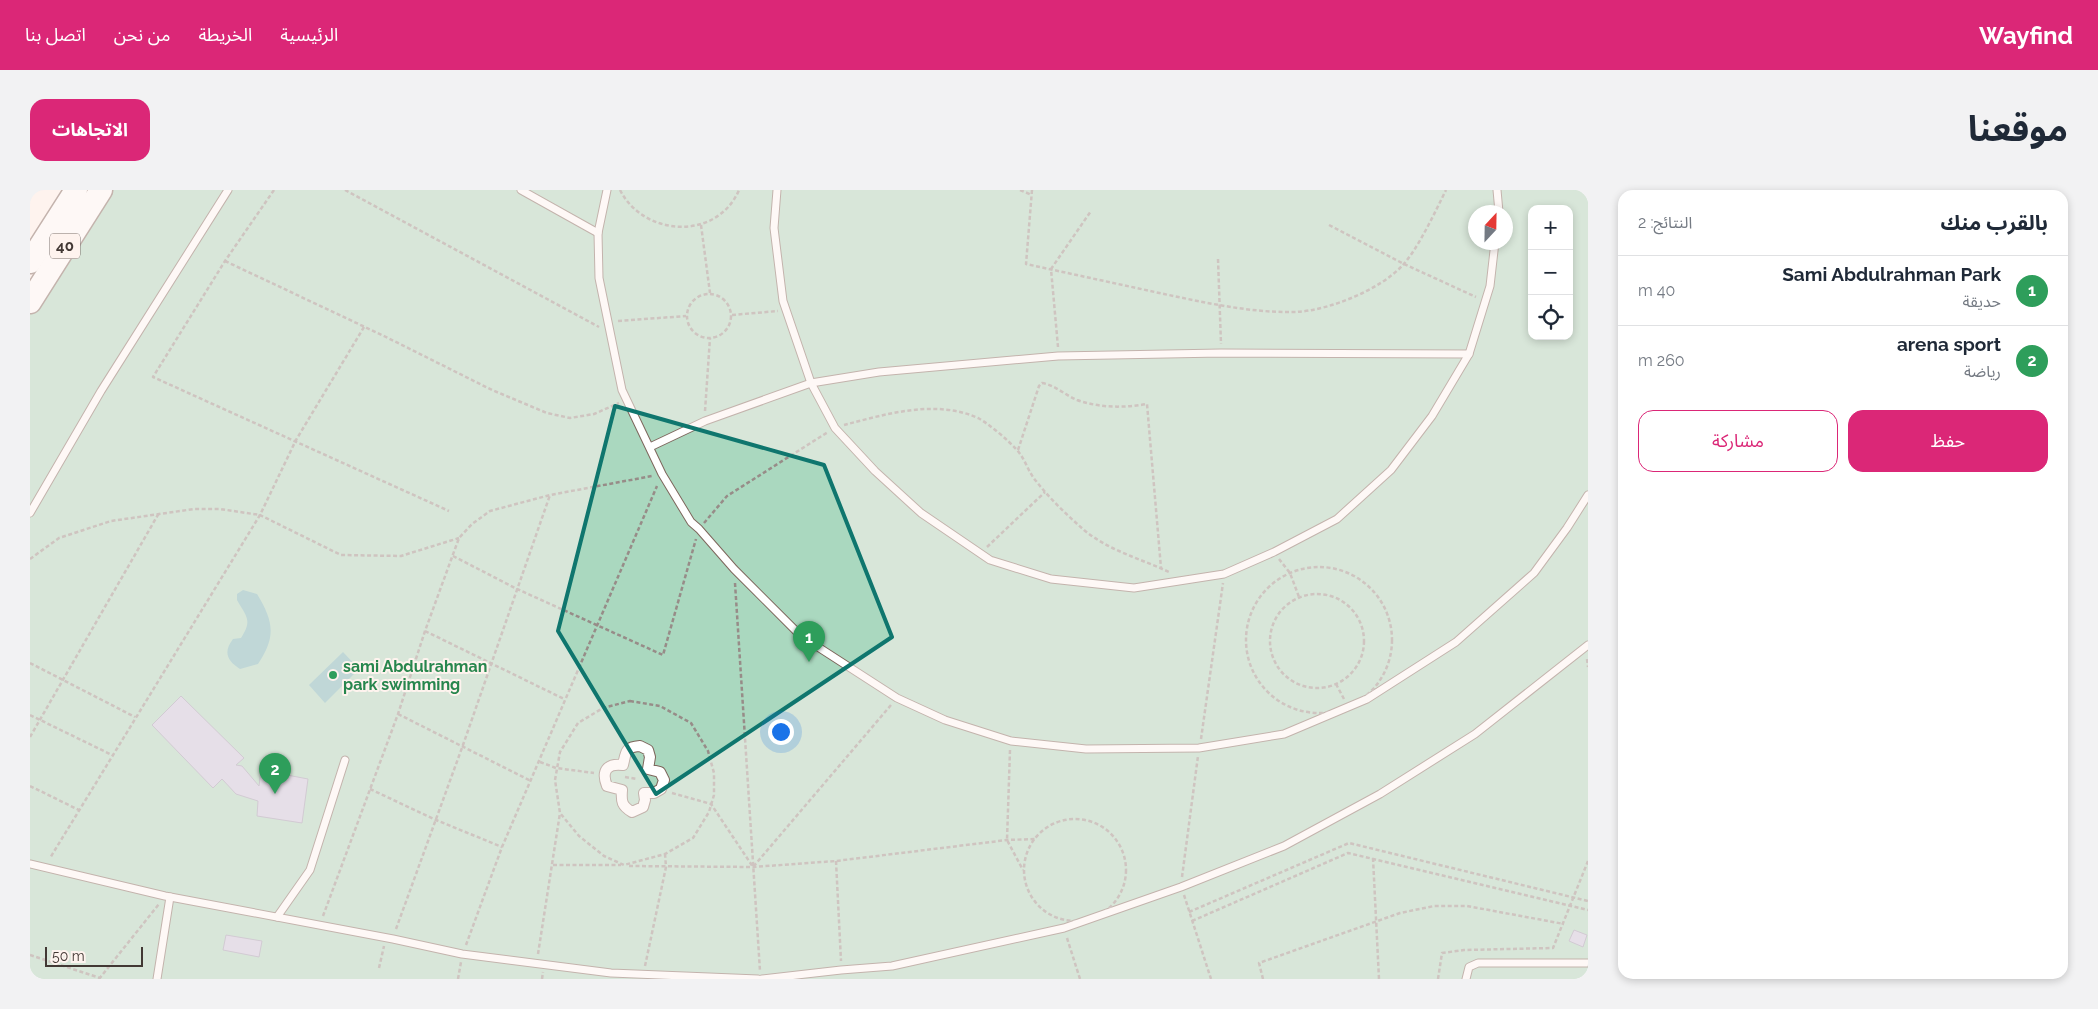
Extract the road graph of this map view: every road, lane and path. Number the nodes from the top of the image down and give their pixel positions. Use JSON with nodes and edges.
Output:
{"nodes":[{"id":1,"x":76,"y":190,"type":"edge"},
{"id":2,"x":101,"y":190,"type":"edge"},
{"id":3,"x":228,"y":190,"type":"edge"},
{"id":4,"x":274,"y":190,"type":"edge"},
{"id":5,"x":345,"y":190,"type":"edge"},
{"id":6,"x":522,"y":190,"type":"edge"},
{"id":7,"x":607,"y":190,"type":"edge"},
{"id":8,"x":620,"y":190,"type":"edge"},
{"id":9,"x":739,"y":190,"type":"edge"},
{"id":10,"x":777,"y":190,"type":"edge"},
{"id":11,"x":1020,"y":190,"type":"edge"},
{"id":12,"x":1032,"y":190,"type":"edge"},
{"id":13,"x":1446,"y":190,"type":"edge"},
{"id":14,"x":1496,"y":190,"type":"edge"},
{"id":15,"x":1032,"y":195,"type":"junction"},
{"id":16,"x":1498,"y":205,"type":"edge"},
{"id":17,"x":1091,"y":211,"type":"dead end"},
{"id":18,"x":701,"y":224,"type":"junction"},
{"id":19,"x":1329,"y":225,"type":"dead end"},
{"id":20,"x":598,"y":233,"type":"junction"},
{"id":21,"x":1494,"y":250,"type":"edge"},
{"id":22,"x":1218,"y":259,"type":"dead end"},
{"id":23,"x":225,"y":261,"type":"junction"},
{"id":24,"x":30,"y":262,"type":"edge"},
{"id":25,"x":1404,"y":264,"type":"junction"},
{"id":26,"x":1052,"y":270,"type":"junction"},
{"id":27,"x":710,"y":293,"type":"junction"},
{"id":28,"x":1484,"y":300,"type":"junction"},
{"id":29,"x":30,"y":302,"type":"edge"},
{"id":30,"x":1220,"y":306,"type":"junction"},
{"id":31,"x":786,"y":311,"type":"junction"},
{"id":32,"x":732,"y":315,"type":"junction"},
{"id":33,"x":686,"y":316,"type":"junction"},
{"id":34,"x":606,"y":322,"type":"junction"},
{"id":35,"x":364,"y":327,"type":"junction"},
{"id":36,"x":609,"y":332,"type":"junction"},
{"id":37,"x":710,"y":338,"type":"junction"},
{"id":38,"x":1221,"y":353,"type":"junction"},
{"id":39,"x":1469,"y":354,"type":"junction"},
{"id":40,"x":1058,"y":356,"type":"junction"},
{"id":41,"x":811,"y":383,"type":"junction"},
{"id":42,"x":627,"y":400,"type":"junction"},
{"id":43,"x":704,"y":421,"type":"junction"},
{"id":44,"x":835,"y":428,"type":"junction"},
{"id":45,"x":296,"y":440,"type":"junction"},
{"id":46,"x":650,"y":447,"type":"junction"},
{"id":47,"x":1018,"y":450,"type":"junction"},
{"id":48,"x":662,"y":474,"type":"junction"},
{"id":49,"x":1045,"y":492,"type":"junction"},
{"id":50,"x":550,"y":495,"type":"junction"},
{"id":51,"x":1588,"y":495,"type":"edge"},
{"id":52,"x":449,"y":510,"type":"dead end"},
{"id":53,"x":30,"y":513,"type":"edge"},
{"id":54,"x":159,"y":513,"type":"junction"},
{"id":55,"x":260,"y":515,"type":"junction"},
{"id":56,"x":699,"y":528,"type":"junction"},
{"id":57,"x":459,"y":538,"type":"junction"},
{"id":58,"x":1274,"y":552,"type":"junction"},
{"id":59,"x":980,"y":553,"type":"junction"},
{"id":60,"x":453,"y":556,"type":"junction"},
{"id":61,"x":30,"y":559,"type":"edge"},
{"id":62,"x":734,"y":569,"type":"junction"},
{"id":63,"x":1162,"y":569,"type":"junction"},
{"id":64,"x":1290,"y":573,"type":"junction"},
{"id":65,"x":1224,"y":574,"type":"junction"},
{"id":66,"x":1190,"y":578,"type":"junction"},
{"id":67,"x":517,"y":589,"type":"junction"},
{"id":68,"x":1299,"y":598,"type":"junction"},
{"id":69,"x":597,"y":625,"type":"junction"},
{"id":70,"x":425,"y":631,"type":"junction"},
{"id":71,"x":1588,"y":645,"type":"edge"},
{"id":72,"x":30,"y":664,"type":"edge"},
{"id":73,"x":491,"y":664,"type":"junction"},
{"id":74,"x":64,"y":681,"type":"junction"},
{"id":75,"x":1336,"y":684,"type":"junction"},
{"id":76,"x":897,"y":698,"type":"junction"},
{"id":77,"x":564,"y":699,"type":"junction"},
{"id":78,"x":1348,"y":707,"type":"junction"},
{"id":79,"x":398,"y":714,"type":"junction"},
{"id":80,"x":30,"y":715,"type":"edge"},
{"id":81,"x":136,"y":717,"type":"junction"},
{"id":82,"x":40,"y":720,"type":"junction"},
{"id":83,"x":30,"y":737,"type":"edge"},
{"id":84,"x":1010,"y":741,"type":"junction"},
{"id":85,"x":463,"y":745,"type":"junction"},
{"id":86,"x":1199,"y":748,"type":"junction"},
{"id":87,"x":112,"y":755,"type":"junction"},
{"id":88,"x":345,"y":760,"type":"dead end"},
{"id":89,"x":540,"y":762,"type":"junction"},
{"id":90,"x":556,"y":768,"type":"junction"},
{"id":91,"x":604,"y":774,"type":"junction"},
{"id":92,"x":531,"y":781,"type":"junction"},
{"id":93,"x":30,"y":786,"type":"edge"},
{"id":94,"x":370,"y":789,"type":"junction"},
{"id":95,"x":661,"y":790,"type":"junction"},
{"id":96,"x":711,"y":804,"type":"junction"},
{"id":97,"x":78,"y":810,"type":"junction"},
{"id":98,"x":560,"y":813,"type":"junction"},
{"id":99,"x":436,"y":820,"type":"junction"},
{"id":100,"x":1035,"y":839,"type":"junction"},
{"id":101,"x":1007,"y":840,"type":"junction"},
{"id":102,"x":502,"y":847,"type":"junction"},
{"id":103,"x":665,"y":854,"type":"junction"},
{"id":104,"x":1373,"y":858,"type":"junction"},
{"id":105,"x":836,"y":861,"type":"junction"},
{"id":106,"x":1588,"y":861,"type":"edge"},
{"id":107,"x":30,"y":864,"type":"edge"},
{"id":108,"x":553,"y":865,"type":"junction"},
{"id":109,"x":624,"y":865,"type":"junction"},
{"id":110,"x":44,"y":867,"type":"junction"},
{"id":111,"x":666,"y":867,"type":"junction"},
{"id":112,"x":753,"y":867,"type":"junction"},
{"id":113,"x":1024,"y":872,"type":"junction"},
{"id":114,"x":1181,"y":887,"type":"junction"},
{"id":115,"x":168,"y":896,"type":"junction"},
{"id":116,"x":1572,"y":897,"type":"junction"},
{"id":117,"x":1588,"y":901,"type":"edge"},
{"id":118,"x":1569,"y":905,"type":"junction"},
{"id":119,"x":1588,"y":910,"type":"edge"},
{"id":120,"x":1189,"y":912,"type":"junction"},
{"id":121,"x":1051,"y":915,"type":"junction"},
{"id":122,"x":278,"y":917,"type":"junction"},
{"id":123,"x":1091,"y":919,"type":"junction"},
{"id":124,"x":1192,"y":921,"type":"junction"},
{"id":125,"x":1375,"y":923,"type":"junction"},
{"id":126,"x":1564,"y":924,"type":"junction"},
{"id":127,"x":320,"y":925,"type":"junction"},
{"id":128,"x":1064,"y":928,"type":"junction"},
{"id":129,"x":390,"y":938,"type":"junction"},
{"id":130,"x":462,"y":954,"type":"junction"},
{"id":131,"x":30,"y":955,"type":"edge"},
{"id":132,"x":536,"y":962,"type":"junction"},
{"id":133,"x":1588,"y":963,"type":"edge"},
{"id":134,"x":379,"y":968,"type":"dead end"},
{"id":135,"x":841,"y":970,"type":"junction"},
{"id":136,"x":644,"y":973,"type":"junction"},
{"id":137,"x":99,"y":978,"type":"edge"},
{"id":138,"x":157,"y":979,"type":"edge"},
{"id":139,"x":458,"y":979,"type":"edge"},
{"id":140,"x":760,"y":979,"type":"edge"},
{"id":141,"x":1080,"y":979,"type":"edge"},
{"id":142,"x":1211,"y":979,"type":"edge"},
{"id":143,"x":1263,"y":979,"type":"edge"},
{"id":144,"x":1379,"y":979,"type":"edge"},
{"id":145,"x":1438,"y":979,"type":"edge"},
{"id":146,"x":1466,"y":979,"type":"edge"}],
"edges":[{"from":1,"to":24,"type":"main road","number":"40"},
{"from":2,"to":29,"type":"main road","number":"40"},
{"from":3,"to":53,"type":"lane"},
{"from":4,"to":23,"type":"path"},
{"from":5,"to":36,"type":"path"},
{"from":6,"to":20,"type":"lane"},
{"from":7,"to":20,"type":"lane"},
{"from":8,"to":18,"type":"path"},
{"from":9,"to":18,"type":"path"},
{"from":10,"to":31,"type":"lane"},
{"from":11,"to":15,"type":"path"},
{"from":12,"to":15,"type":"path"},
{"from":13,"to":25,"type":"path"},
{"from":14,"to":16,"type":"lane"},
{"from":15,"to":26,"type":"path"},
{"from":17,"to":26,"type":"path"},
{"from":18,"to":27,"type":"path"},
{"from":19,"to":25,"type":"path"},
{"from":20,"to":34,"type":"lane"},
{"from":21,"to":28,"type":"lane"},
{"from":22,"to":30,"type":"path"},
{"from":23,"to":35,"type":"path"},
{"from":23,"to":45,"type":"path"},
{"from":25,"to":28,"type":"path"},
{"from":25,"to":30,"type":"path"},
{"from":26,"to":30,"type":"path"},
{"from":26,"to":40,"type":"path"},
{"from":27,"to":32,"type":"path"},
{"from":27,"to":33,"type":"path"},
{"from":28,"to":39,"type":"lane"},
{"from":30,"to":38,"type":"path"},
{"from":31,"to":32,"type":"path"},
{"from":31,"to":41,"type":"lane"},
{"from":32,"to":37,"type":"path"},
{"from":33,"to":34,"type":"path"},
{"from":33,"to":37,"type":"path"},
{"from":34,"to":36,"type":"lane"},
{"from":35,"to":42,"type":"path"},
{"from":35,"to":45,"type":"path"},
{"from":36,"to":42,"type":"lane"},
{"from":37,"to":43,"type":"path"},
{"from":38,"to":39,"type":"lane"},
{"from":38,"to":40,"type":"lane"},
{"from":39,"to":58,"type":"lane"},
{"from":40,"to":41,"type":"lane"},
{"from":41,"to":43,"type":"lane"},
{"from":41,"to":44,"type":"lane"},
{"from":42,"to":46,"type":"lane"},
{"from":43,"to":46,"type":"lane"},
{"from":44,"to":47,"type":"path"},
{"from":44,"to":56,"type":"path"},
{"from":44,"to":59,"type":"lane"},
{"from":45,"to":52,"type":"path"},
{"from":45,"to":55,"type":"path"},
{"from":46,"to":48,"type":"lane"},
{"from":47,"to":49,"type":"path"},
{"from":47,"to":63,"type":"path"},
{"from":48,"to":50,"type":"path"},
{"from":48,"to":56,"type":"lane"},
{"from":48,"to":69,"type":"path"},
{"from":49,"to":59,"type":"path"},
{"from":49,"to":63,"type":"path"},
{"from":50,"to":57,"type":"path"},
{"from":50,"to":67,"type":"path"},
{"from":51,"to":78,"type":"lane"},
{"from":54,"to":55,"type":"path"},
{"from":54,"to":61,"type":"path"},
{"from":54,"to":74,"type":"path"},
{"from":55,"to":57,"type":"path"},
{"from":55,"to":81,"type":"path"},
{"from":56,"to":62,"type":"lane"},
{"from":56,"to":69,"type":"path"},
{"from":57,"to":60,"type":"path"},
{"from":58,"to":64,"type":"path"},
{"from":58,"to":65,"type":"lane"},
{"from":59,"to":66,"type":"lane"},
{"from":60,"to":67,"type":"path"},
{"from":60,"to":70,"type":"path"},
{"from":62,"to":76,"type":"lane"},
{"from":62,"to":112,"type":"path"},
{"from":63,"to":66,"type":"path"},
{"from":64,"to":68,"type":"path"},
{"from":64,"to":78,"type":"path"},
{"from":64,"to":78,"type":"path"},
{"from":65,"to":66,"type":"lane"},
{"from":65,"to":86,"type":"path"},
{"from":67,"to":69,"type":"path"},
{"from":67,"to":73,"type":"path"},
{"from":68,"to":75,"type":"path"},
{"from":68,"to":75,"type":"path"},
{"from":69,"to":77,"type":"path"},
{"from":70,"to":73,"type":"path"},
{"from":70,"to":79,"type":"path"},
{"from":71,"to":114,"type":"lane"},
{"from":72,"to":74,"type":"path"},
{"from":73,"to":77,"type":"path"},
{"from":73,"to":85,"type":"path"},
{"from":74,"to":81,"type":"path"},
{"from":74,"to":82,"type":"path"},
{"from":75,"to":78,"type":"path"},
{"from":76,"to":84,"type":"lane"},
{"from":76,"to":112,"type":"path"},
{"from":77,"to":89,"type":"path"},
{"from":78,"to":86,"type":"lane"},
{"from":79,"to":85,"type":"path"},
{"from":79,"to":94,"type":"path"},
{"from":80,"to":82,"type":"path"},
{"from":81,"to":87,"type":"path"},
{"from":82,"to":83,"type":"path"},
{"from":82,"to":87,"type":"path"},
{"from":84,"to":86,"type":"lane"},
{"from":84,"to":101,"type":"path"},
{"from":85,"to":92,"type":"path"},
{"from":85,"to":99,"type":"path"},
{"from":86,"to":114,"type":"path"},
{"from":87,"to":97,"type":"path"},
{"from":88,"to":122,"type":"lane"},
{"from":89,"to":90,"type":"path"},
{"from":89,"to":92,"type":"path"},
{"from":90,"to":91,"type":"path"},
{"from":90,"to":96,"type":"path"},
{"from":90,"to":98,"type":"path"},
{"from":91,"to":95,"type":"street"},
{"from":91,"to":95,"type":"street"},
{"from":92,"to":102,"type":"path"},
{"from":93,"to":97,"type":"path"},
{"from":94,"to":99,"type":"path"},
{"from":94,"to":127,"type":"path"},
{"from":95,"to":96,"type":"path"},
{"from":96,"to":103,"type":"path"},
{"from":96,"to":112,"type":"path"},
{"from":97,"to":110,"type":"path"},
{"from":98,"to":108,"type":"path"},
{"from":98,"to":109,"type":"path"},
{"from":99,"to":102,"type":"path"},
{"from":99,"to":129,"type":"path"},
{"from":100,"to":101,"type":"path"},
{"from":100,"to":113,"type":"path"},
{"from":100,"to":123,"type":"path"},
{"from":101,"to":105,"type":"path"},
{"from":101,"to":113,"type":"path"},
{"from":102,"to":130,"type":"path"},
{"from":103,"to":109,"type":"path"},
{"from":103,"to":111,"type":"path"},
{"from":104,"to":118,"type":"path"},
{"from":104,"to":124,"type":"path"},
{"from":104,"to":125,"type":"path"},
{"from":105,"to":112,"type":"path"},
{"from":105,"to":135,"type":"path"},
{"from":106,"to":116,"type":"path"},
{"from":107,"to":110,"type":"lane"},
{"from":108,"to":109,"type":"path"},
{"from":108,"to":132,"type":"path"},
{"from":109,"to":111,"type":"path"},
{"from":110,"to":115,"type":"lane"},
{"from":111,"to":112,"type":"path"},
{"from":111,"to":136,"type":"path"},
{"from":112,"to":140,"type":"path"},
{"from":113,"to":121,"type":"path"},
{"from":114,"to":120,"type":"path"},
{"from":114,"to":123,"type":"lane"},
{"from":115,"to":122,"type":"lane"},
{"from":115,"to":137,"type":"path"},
{"from":115,"to":138,"type":"lane"},
{"from":116,"to":117,"type":"path"},
{"from":116,"to":118,"type":"path"},
{"from":116,"to":120,"type":"path"},
{"from":118,"to":119,"type":"path"},
{"from":118,"to":126,"type":"path"},
{"from":120,"to":124,"type":"path"},
{"from":121,"to":123,"type":"path"},
{"from":121,"to":128,"type":"path"},
{"from":122,"to":127,"type":"lane"},
{"from":123,"to":128,"type":"lane"},
{"from":124,"to":142,"type":"path"},
{"from":125,"to":126,"type":"path"},
{"from":125,"to":143,"type":"path"},
{"from":125,"to":144,"type":"path"},
{"from":126,"to":145,"type":"path"},
{"from":127,"to":129,"type":"lane"},
{"from":128,"to":135,"type":"lane"},
{"from":128,"to":141,"type":"path"},
{"from":129,"to":130,"type":"lane"},
{"from":129,"to":134,"type":"path"},
{"from":130,"to":132,"type":"lane"},
{"from":130,"to":139,"type":"path"},
{"from":131,"to":137,"type":"path"},
{"from":132,"to":136,"type":"lane"},
{"from":133,"to":146,"type":"lane"},
{"from":135,"to":140,"type":"lane"},
{"from":136,"to":140,"type":"lane"}]}
